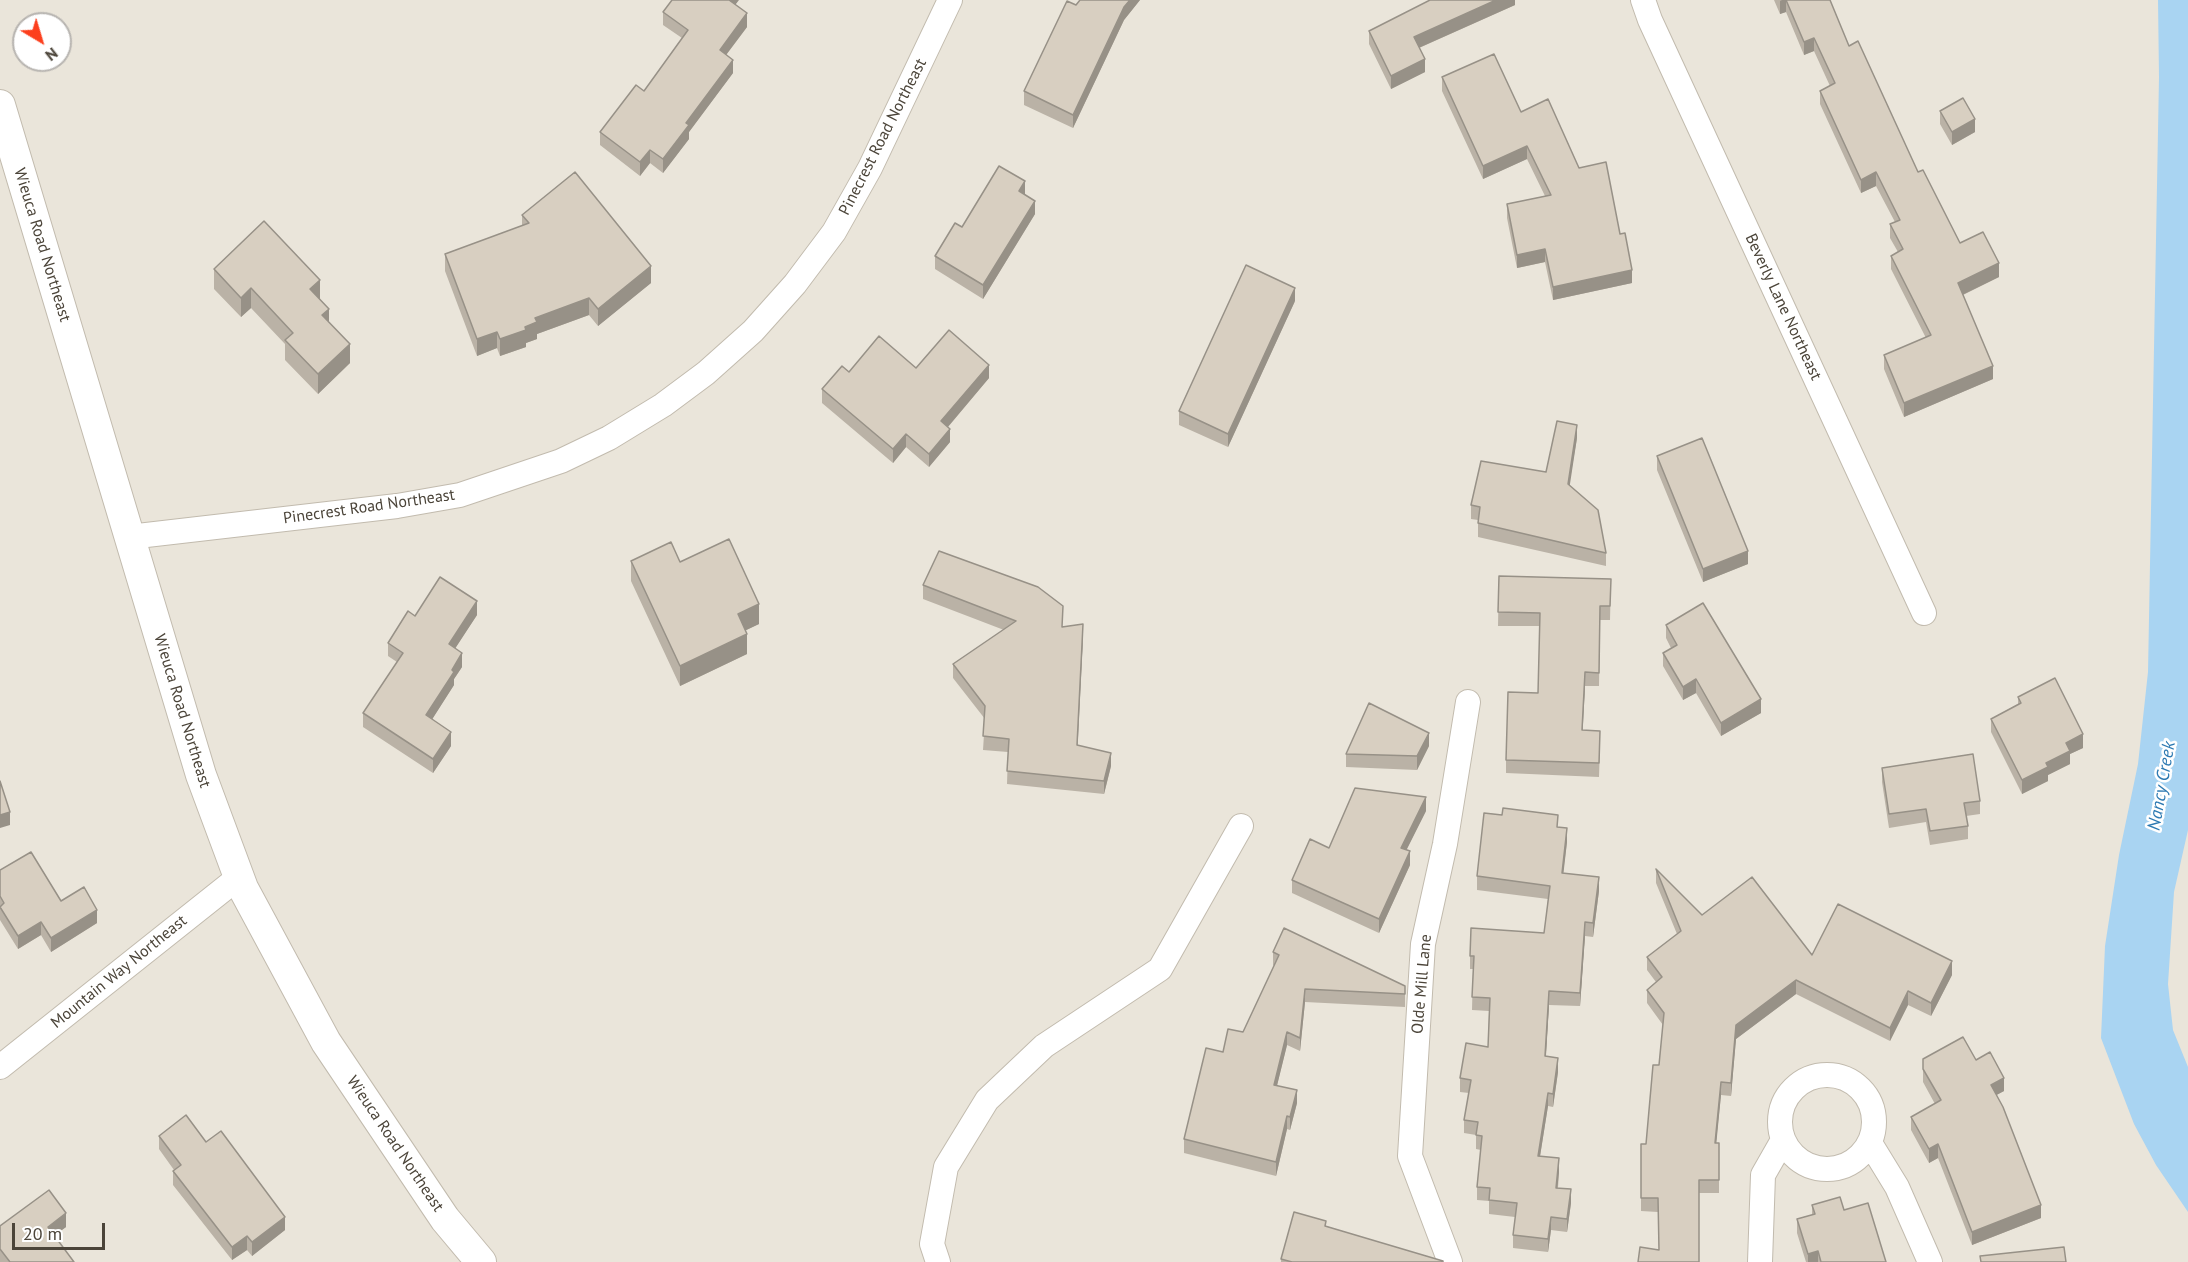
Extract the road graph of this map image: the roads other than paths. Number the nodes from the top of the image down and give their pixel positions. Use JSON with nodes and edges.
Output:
{"nodes":[{"id":1,"x":950,"y":0,"type":"edge"},
{"id":2,"x":1643,"y":0,"type":"edge"},
{"id":3,"x":0,"y":105,"type":"edge"},
{"id":4,"x":129,"y":537,"type":"junction"},
{"id":5,"x":1924,"y":613,"type":"dead end"},
{"id":6,"x":1468,"y":702,"type":"dead end"},
{"id":7,"x":1241,"y":826,"type":"dead end"},
{"id":8,"x":238,"y":877,"type":"junction"},
{"id":9,"x":0,"y":1067,"type":"edge"},
{"id":10,"x":1783,"y":1140,"type":"junction"},
{"id":11,"x":1870,"y":1143,"type":"junction"},
{"id":12,"x":481,"y":1262,"type":"edge"},
{"id":13,"x":938,"y":1262,"type":"edge"},
{"id":14,"x":1450,"y":1262,"type":"edge"},
{"id":15,"x":1760,"y":1262,"type":"edge"},
{"id":16,"x":1930,"y":1262,"type":"edge"}],
"edges":[{"from":1,"to":4,"type":"street","name":"Pinecrest Road Northeast"},
{"from":2,"to":5,"type":"street","name":"Beverly Lane Northeast"},
{"from":3,"to":4,"type":"street","name":"Wieuca Road Northeast"},
{"from":4,"to":8,"type":"street","name":"Wieuca Road Northeast"},
{"from":6,"to":14,"type":"street","name":"Olde Mill Lane"},
{"from":7,"to":13,"type":"street"},
{"from":8,"to":9,"type":"street","name":"Mountain Way Northeast"},
{"from":8,"to":12,"type":"street","name":"Wieuca Road Northeast"},
{"from":10,"to":11,"type":"street"},
{"from":10,"to":11,"type":"street"},
{"from":10,"to":15,"type":"street"},
{"from":11,"to":16,"type":"street"}]}
